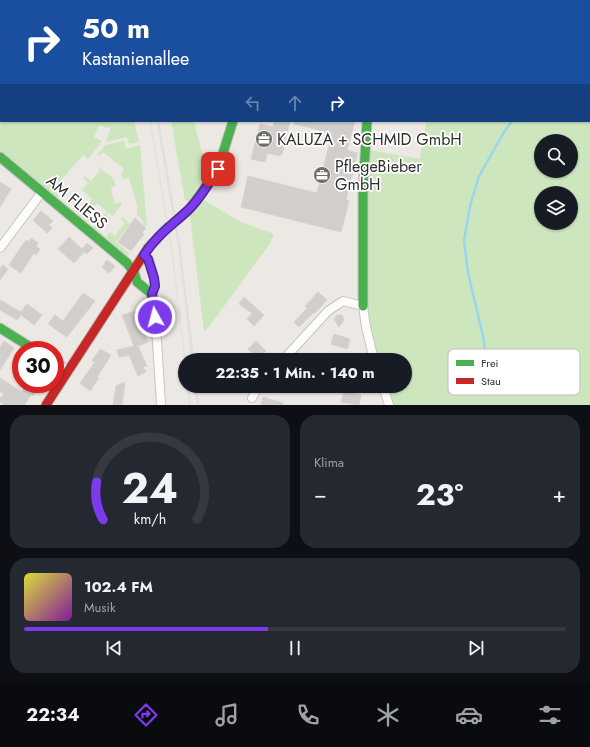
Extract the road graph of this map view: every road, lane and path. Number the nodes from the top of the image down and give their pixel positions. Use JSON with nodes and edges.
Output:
{"nodes":[{"id":1,"x":233,"y":122,"type":"edge"},
{"id":2,"x":367,"y":122,"type":"edge"},
{"id":3,"x":0,"y":157,"type":"edge"},
{"id":4,"x":42,"y":192,"type":"junction"},
{"id":5,"x":0,"y":248,"type":"edge"},
{"id":6,"x":144,"y":255,"type":"junction"},
{"id":7,"x":134,"y":272,"type":"junction"},
{"id":8,"x":152,"y":294,"type":"junction"},
{"id":9,"x":363,"y":306,"type":"junction"},
{"id":10,"x":0,"y":328,"type":"edge"},
{"id":11,"x":21,"y":341,"type":"edge"},
{"id":12,"x":289,"y":353,"type":"edge"},
{"id":13,"x":372,"y":353,"type":"edge"},
{"id":14,"x":64,"y":368,"type":"edge"},
{"id":15,"x":69,"y":371,"type":"junction"},
{"id":16,"x":255,"y":393,"type":"edge"},
{"id":17,"x":385,"y":393,"type":"edge"},
{"id":18,"x":252,"y":398,"type":"dead end"},
{"id":19,"x":46,"y":405,"type":"edge"},
{"id":20,"x":161,"y":405,"type":"edge"},
{"id":21,"x":389,"y":405,"type":"edge"}],
"edges":[{"from":1,"to":6,"type":"street"},
{"from":2,"to":9,"type":"street"},
{"from":3,"to":4,"type":"street","name":"AM FLIESS"},
{"from":4,"to":5,"type":"street"},
{"from":4,"to":7,"type":"street","name":"AM FLIESS"},
{"from":6,"to":7,"type":"street"},
{"from":6,"to":8,"type":"street"},
{"from":7,"to":8,"type":"street","name":"AM FLIESS"},
{"from":7,"to":15,"type":"street"},
{"from":8,"to":20,"type":"street"},
{"from":9,"to":12,"type":"street"},
{"from":9,"to":13,"type":"street"},
{"from":10,"to":11,"type":"street"},
{"from":14,"to":15,"type":"street"},
{"from":15,"to":19,"type":"street"},
{"from":16,"to":18,"type":"street"},
{"from":17,"to":21,"type":"street"}]}
